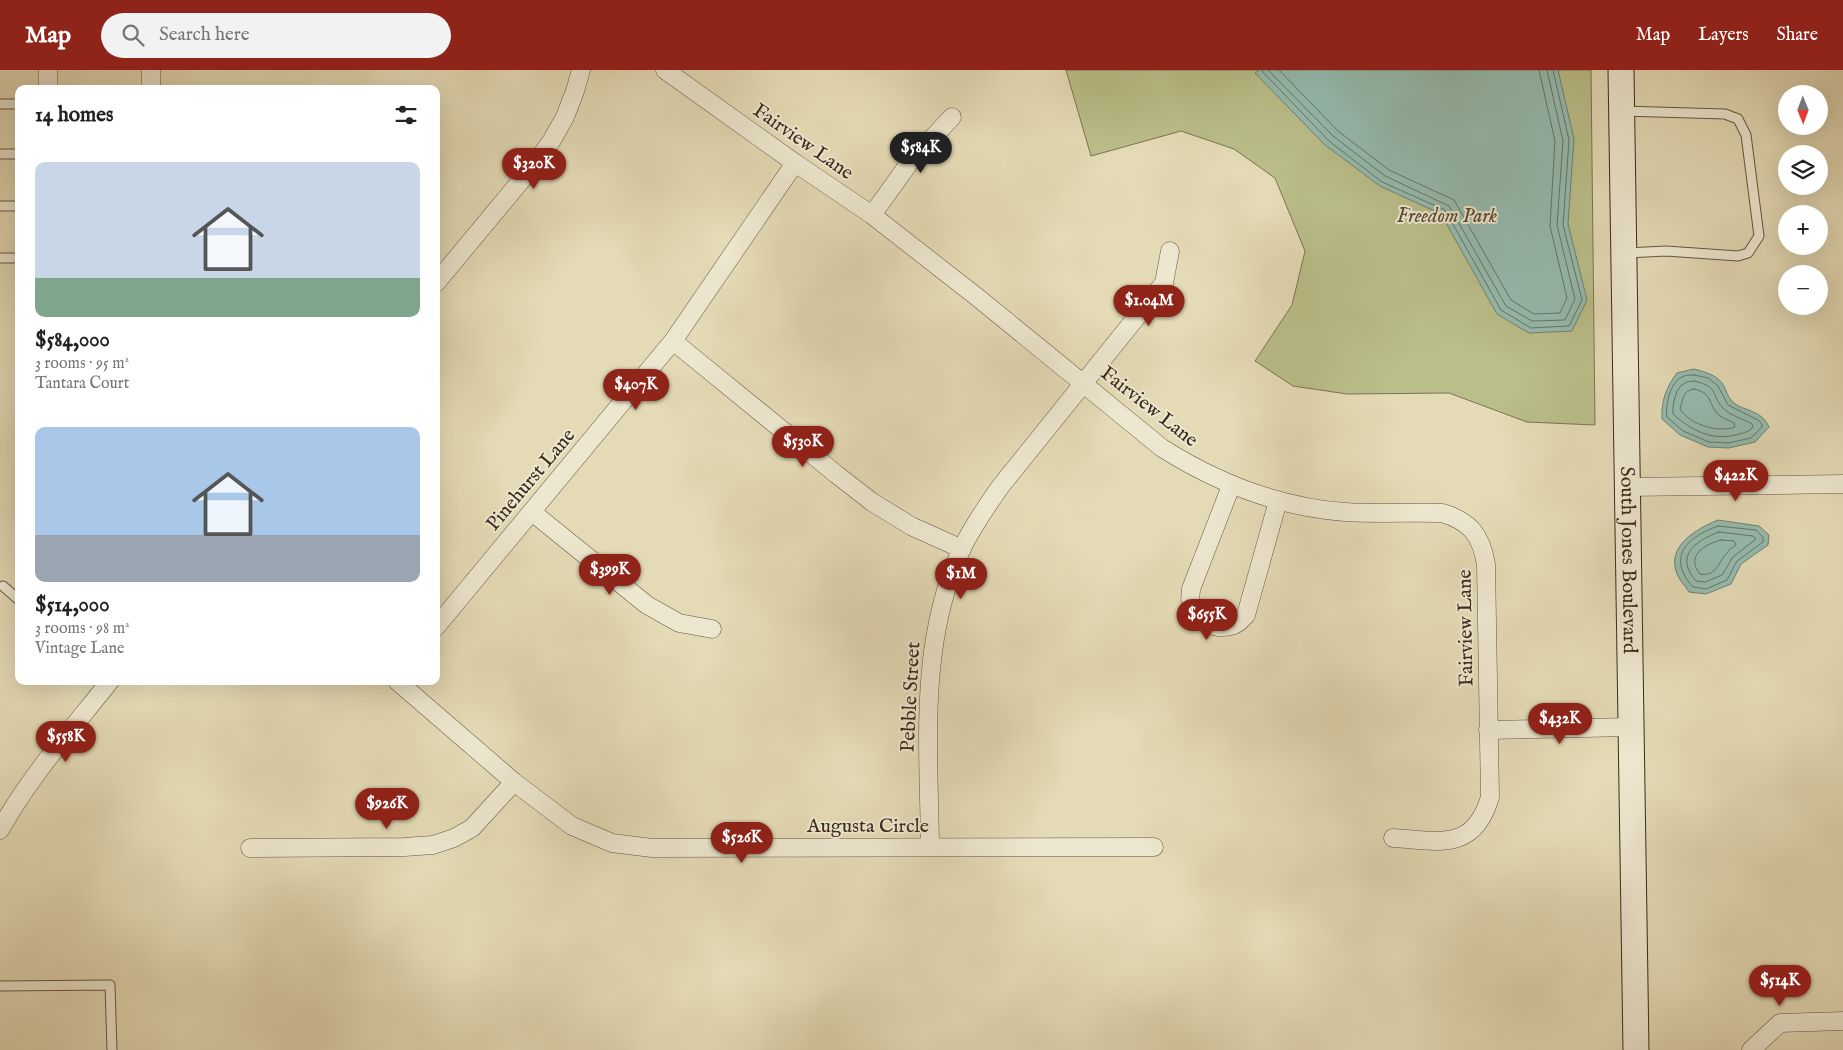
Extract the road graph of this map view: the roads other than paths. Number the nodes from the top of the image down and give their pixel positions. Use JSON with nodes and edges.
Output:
{"nodes":[{"id":1,"x":48,"y":70,"type":"edge"},
{"id":2,"x":151,"y":70,"type":"edge"},
{"id":3,"x":581,"y":70,"type":"edge"},
{"id":4,"x":665,"y":70,"type":"edge"},
{"id":5,"x":1621,"y":70,"type":"edge"},
{"id":6,"x":48,"y":85,"type":"edge"},
{"id":7,"x":151,"y":85,"type":"edge"},
{"id":8,"x":0,"y":104,"type":"edge"},
{"id":9,"x":15,"y":104,"type":"edge"},
{"id":10,"x":1621,"y":111,"type":"junction"},
{"id":11,"x":952,"y":117,"type":"dead end"},
{"id":12,"x":0,"y":154,"type":"edge"},
{"id":13,"x":15,"y":154,"type":"edge"},
{"id":14,"x":795,"y":163,"type":"junction"},
{"id":15,"x":0,"y":206,"type":"edge"},
{"id":16,"x":15,"y":206,"type":"edge"},
{"id":17,"x":872,"y":215,"type":"junction"},
{"id":18,"x":1170,"y":251,"type":"dead end"},
{"id":19,"x":1623,"y":253,"type":"junction"},
{"id":20,"x":0,"y":258,"type":"edge"},
{"id":21,"x":15,"y":258,"type":"edge"},
{"id":22,"x":440,"y":278,"type":"edge"},
{"id":23,"x":673,"y":341,"type":"junction"},
{"id":24,"x":1083,"y":383,"type":"junction"},
{"id":25,"x":1843,"y":484,"type":"edge"},
{"id":26,"x":1231,"y":486,"type":"junction"},
{"id":27,"x":1628,"y":487,"type":"junction"},
{"id":28,"x":1278,"y":500,"type":"junction"},
{"id":29,"x":532,"y":512,"type":"junction"},
{"id":30,"x":962,"y":549,"type":"junction"},
{"id":31,"x":3,"y":586,"type":"dead end"},
{"id":32,"x":15,"y":596,"type":"edge"},
{"id":33,"x":440,"y":622,"type":"edge"},
{"id":34,"x":712,"y":629,"type":"dead end"},
{"id":35,"x":107,"y":685,"type":"edge"},
{"id":36,"x":402,"y":685,"type":"edge"},
{"id":37,"x":1631,"y":727,"type":"junction"},
{"id":38,"x":1488,"y":730,"type":"junction"},
{"id":39,"x":514,"y":782,"type":"junction"},
{"id":40,"x":2,"y":823,"type":"edge"},
{"id":41,"x":1393,"y":838,"type":"dead end"},
{"id":42,"x":930,"y":847,"type":"junction"},
{"id":43,"x":1154,"y":847,"type":"dead end"},
{"id":44,"x":250,"y":848,"type":"dead end"},
{"id":45,"x":0,"y":986,"type":"edge"},
{"id":46,"x":1843,"y":1021,"type":"edge"},
{"id":47,"x":112,"y":1050,"type":"edge"},
{"id":48,"x":1636,"y":1050,"type":"edge"},
{"id":49,"x":1751,"y":1050,"type":"edge"}],
"edges":[{"from":1,"to":6,"type":"street"},
{"from":2,"to":7,"type":"street"},
{"from":3,"to":22,"type":"street"},
{"from":4,"to":14,"type":"street","name":"Fairview Lane"},
{"from":5,"to":10,"type":"street","name":"South Jones Boulevard"},
{"from":8,"to":9,"type":"lane"},
{"from":10,"to":19,"type":"street","name":"South Jones Boulevard"},
{"from":10,"to":19,"type":"lane"},
{"from":11,"to":17,"type":"street"},
{"from":12,"to":13,"type":"lane"},
{"from":14,"to":17,"type":"street","name":"Fairview Lane"},
{"from":14,"to":23,"type":"street","name":"Pinehurst Lane"},
{"from":15,"to":16,"type":"lane"},
{"from":17,"to":24,"type":"street","name":"Fairview Lane"},
{"from":18,"to":24,"type":"street","name":"Pebble Street"},
{"from":19,"to":27,"type":"street","name":"South Jones Boulevard"},
{"from":20,"to":21,"type":"lane"},
{"from":23,"to":29,"type":"street","name":"Pinehurst Lane"},
{"from":23,"to":30,"type":"street"},
{"from":24,"to":26,"type":"street","name":"Fairview Lane"},
{"from":24,"to":30,"type":"street","name":"Pebble Street"},
{"from":25,"to":27,"type":"street"},
{"from":26,"to":28,"type":"street","name":"Fairview Lane"},
{"from":26,"to":28,"type":"street"},
{"from":27,"to":37,"type":"street","name":"South Jones Boulevard"},
{"from":28,"to":38,"type":"street","name":"Fairview Lane"},
{"from":29,"to":33,"type":"street","name":"Pinehurst Lane"},
{"from":29,"to":34,"type":"street"},
{"from":30,"to":42,"type":"street","name":"Pebble Street"},
{"from":31,"to":32,"type":"lane"},
{"from":35,"to":40,"type":"street"},
{"from":36,"to":39,"type":"street","name":"Augusta Circle"},
{"from":37,"to":38,"type":"street"},
{"from":37,"to":48,"type":"street","name":"South Jones Boulevard"},
{"from":38,"to":41,"type":"street","name":"Fairview Lane"},
{"from":39,"to":42,"type":"street","name":"Augusta Circle"},
{"from":39,"to":44,"type":"street"},
{"from":42,"to":43,"type":"street","name":"Augusta Circle"},
{"from":45,"to":47,"type":"lane"},
{"from":46,"to":49,"type":"street"}]}
